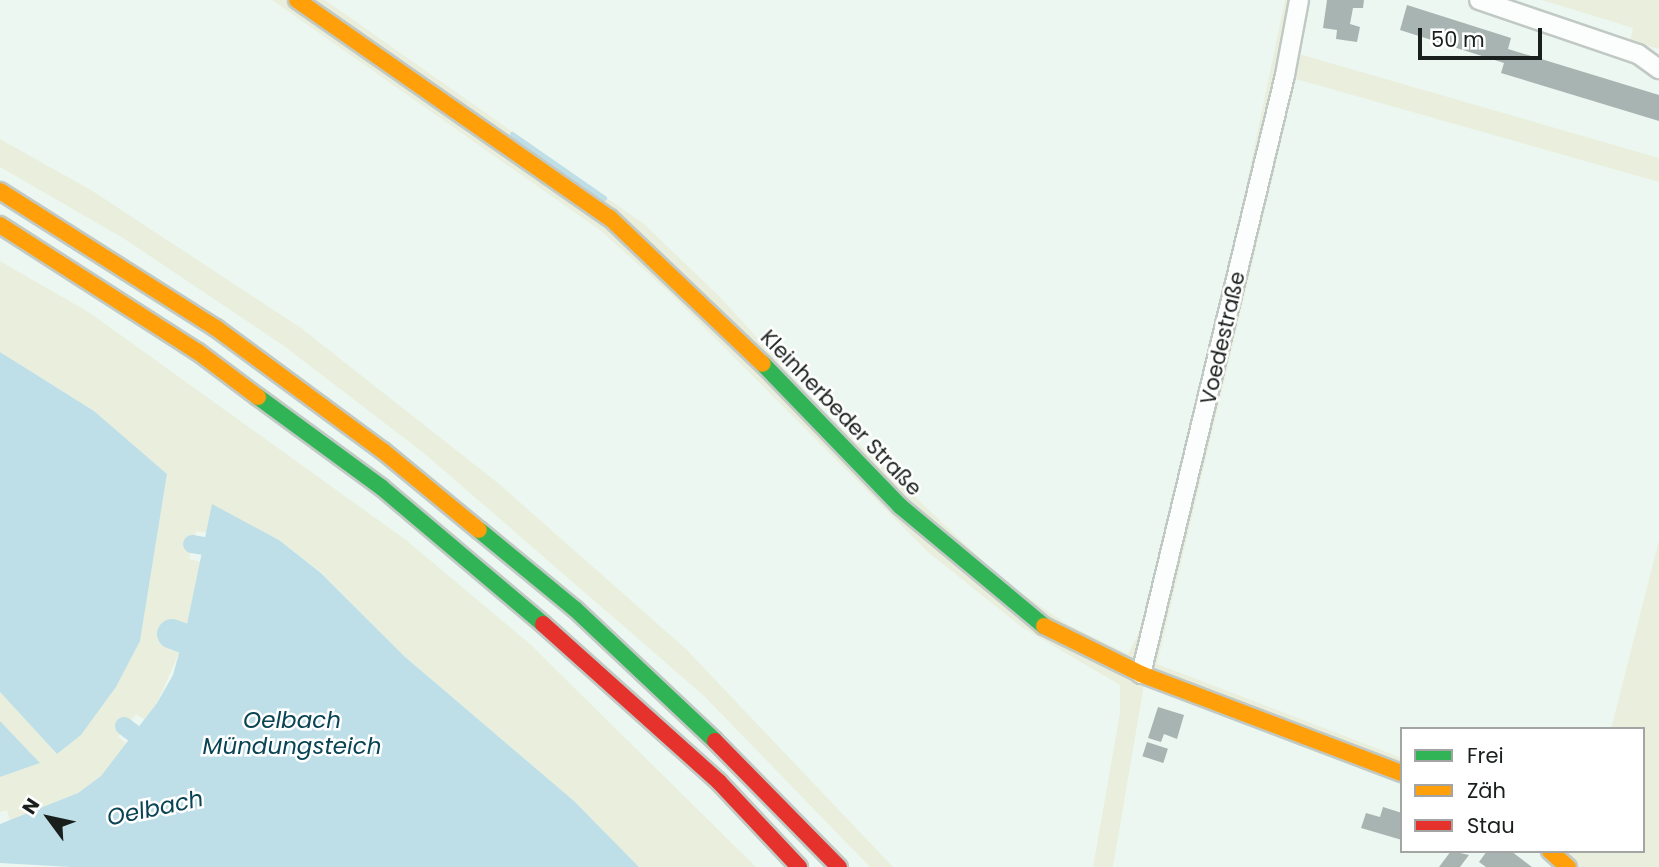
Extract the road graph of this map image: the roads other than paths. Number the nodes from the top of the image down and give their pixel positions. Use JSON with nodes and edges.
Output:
{"nodes":[{"id":1,"x":297,"y":0,"type":"edge"},
{"id":2,"x":1299,"y":0,"type":"edge"},
{"id":3,"x":1479,"y":0,"type":"edge"},
{"id":4,"x":1659,"y":69,"type":"edge"},
{"id":5,"x":0,"y":191,"type":"edge"},
{"id":6,"x":0,"y":225,"type":"edge"},
{"id":7,"x":1141,"y":674,"type":"junction"},
{"id":8,"x":1400,"y":773,"type":"edge"},
{"id":9,"x":1552,"y":853,"type":"edge"},
{"id":10,"x":799,"y":867,"type":"edge"},
{"id":11,"x":839,"y":867,"type":"edge"},
{"id":12,"x":1569,"y":867,"type":"edge"}],
"edges":[{"from":1,"to":7,"type":"main road","name":"Kleinherbeder Straße"},
{"from":2,"to":7,"type":"street","name":"Voedestraße"},
{"from":3,"to":4,"type":"street"},
{"from":5,"to":11,"type":"main road"},
{"from":6,"to":10,"type":"main road"},
{"from":7,"to":8,"type":"main road","name":"Kleinherbeder Straße"},
{"from":9,"to":12,"type":"main road"}]}
